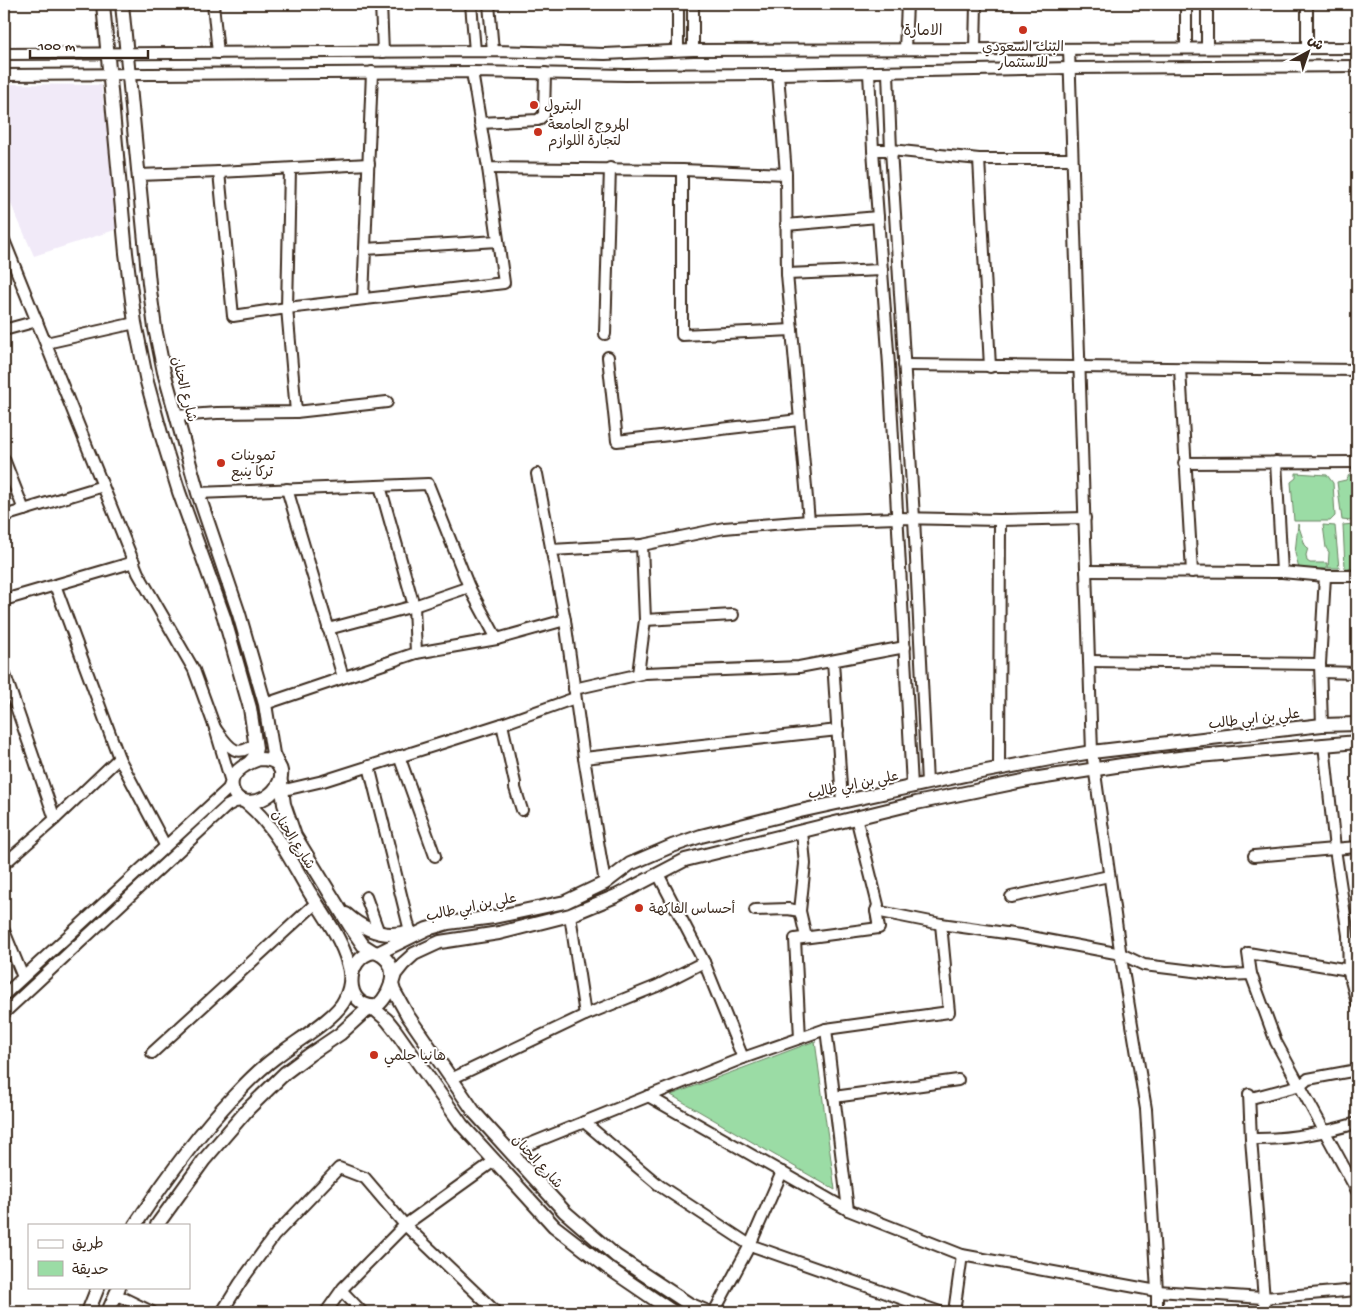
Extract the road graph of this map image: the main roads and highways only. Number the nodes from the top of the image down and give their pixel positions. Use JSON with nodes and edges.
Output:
{"nodes":[{"id":1,"x":103,"y":4,"type":"edge"},
{"id":2,"x":122,"y":4,"type":"edge"},
{"id":3,"x":1357,"y":724,"type":"edge"},
{"id":4,"x":1357,"y":742,"type":"edge"},
{"id":5,"x":249,"y":763,"type":"junction"},
{"id":6,"x":281,"y":783,"type":"junction"},
{"id":7,"x":244,"y":801,"type":"junction"},
{"id":8,"x":336,"y":904,"type":"junction"},
{"id":9,"x":427,"y":929,"type":"junction"},
{"id":10,"x":376,"y":952,"type":"junction"},
{"id":11,"x":351,"y":979,"type":"junction"},
{"id":12,"x":392,"y":984,"type":"junction"},
{"id":13,"x":374,"y":1007,"type":"junction"},
{"id":14,"x":136,"y":1224,"type":"edge"},
{"id":15,"x":158,"y":1224,"type":"edge"},
{"id":16,"x":98,"y":1288,"type":"edge"},
{"id":17,"x":117,"y":1291,"type":"edge"},
{"id":18,"x":88,"y":1312,"type":"edge"},
{"id":19,"x":108,"y":1312,"type":"edge"},
{"id":20,"x":673,"y":1312,"type":"edge"},
{"id":21,"x":708,"y":1312,"type":"edge"}],
"edges":[{"from":1,"to":5,"type":"main road"},
{"from":2,"to":6,"type":"main road","name":"شارع الحنان"},
{"from":3,"to":9,"type":"main road","name":"علي بن ابي طالب"},
{"from":4,"to":12,"type":"main road","name":"علي بن ابي طالب"},
{"from":5,"to":6,"type":"main road"},
{"from":5,"to":7,"type":"main road"},
{"from":6,"to":7,"type":"main road"},
{"from":6,"to":8,"type":"main road","name":"شارع الحنان"},
{"from":7,"to":11,"type":"main road","name":"شارع الحنان"},
{"from":8,"to":9,"type":"main road"},
{"from":8,"to":10,"type":"main road","name":"شارع الحنان"},
{"from":9,"to":10,"type":"main road","name":"علي بن ابي طالب"},
{"from":10,"to":11,"type":"main road"},
{"from":10,"to":12,"type":"main road"},
{"from":11,"to":13,"type":"main road"},
{"from":11,"to":14,"type":"main road"},
{"from":12,"to":13,"type":"main road"},
{"from":12,"to":21,"type":"main road","name":"شارع الحنان"},
{"from":13,"to":15,"type":"main road"},
{"from":13,"to":20,"type":"main road"},
{"from":16,"to":18,"type":"main road"},
{"from":17,"to":19,"type":"main road"}]}
